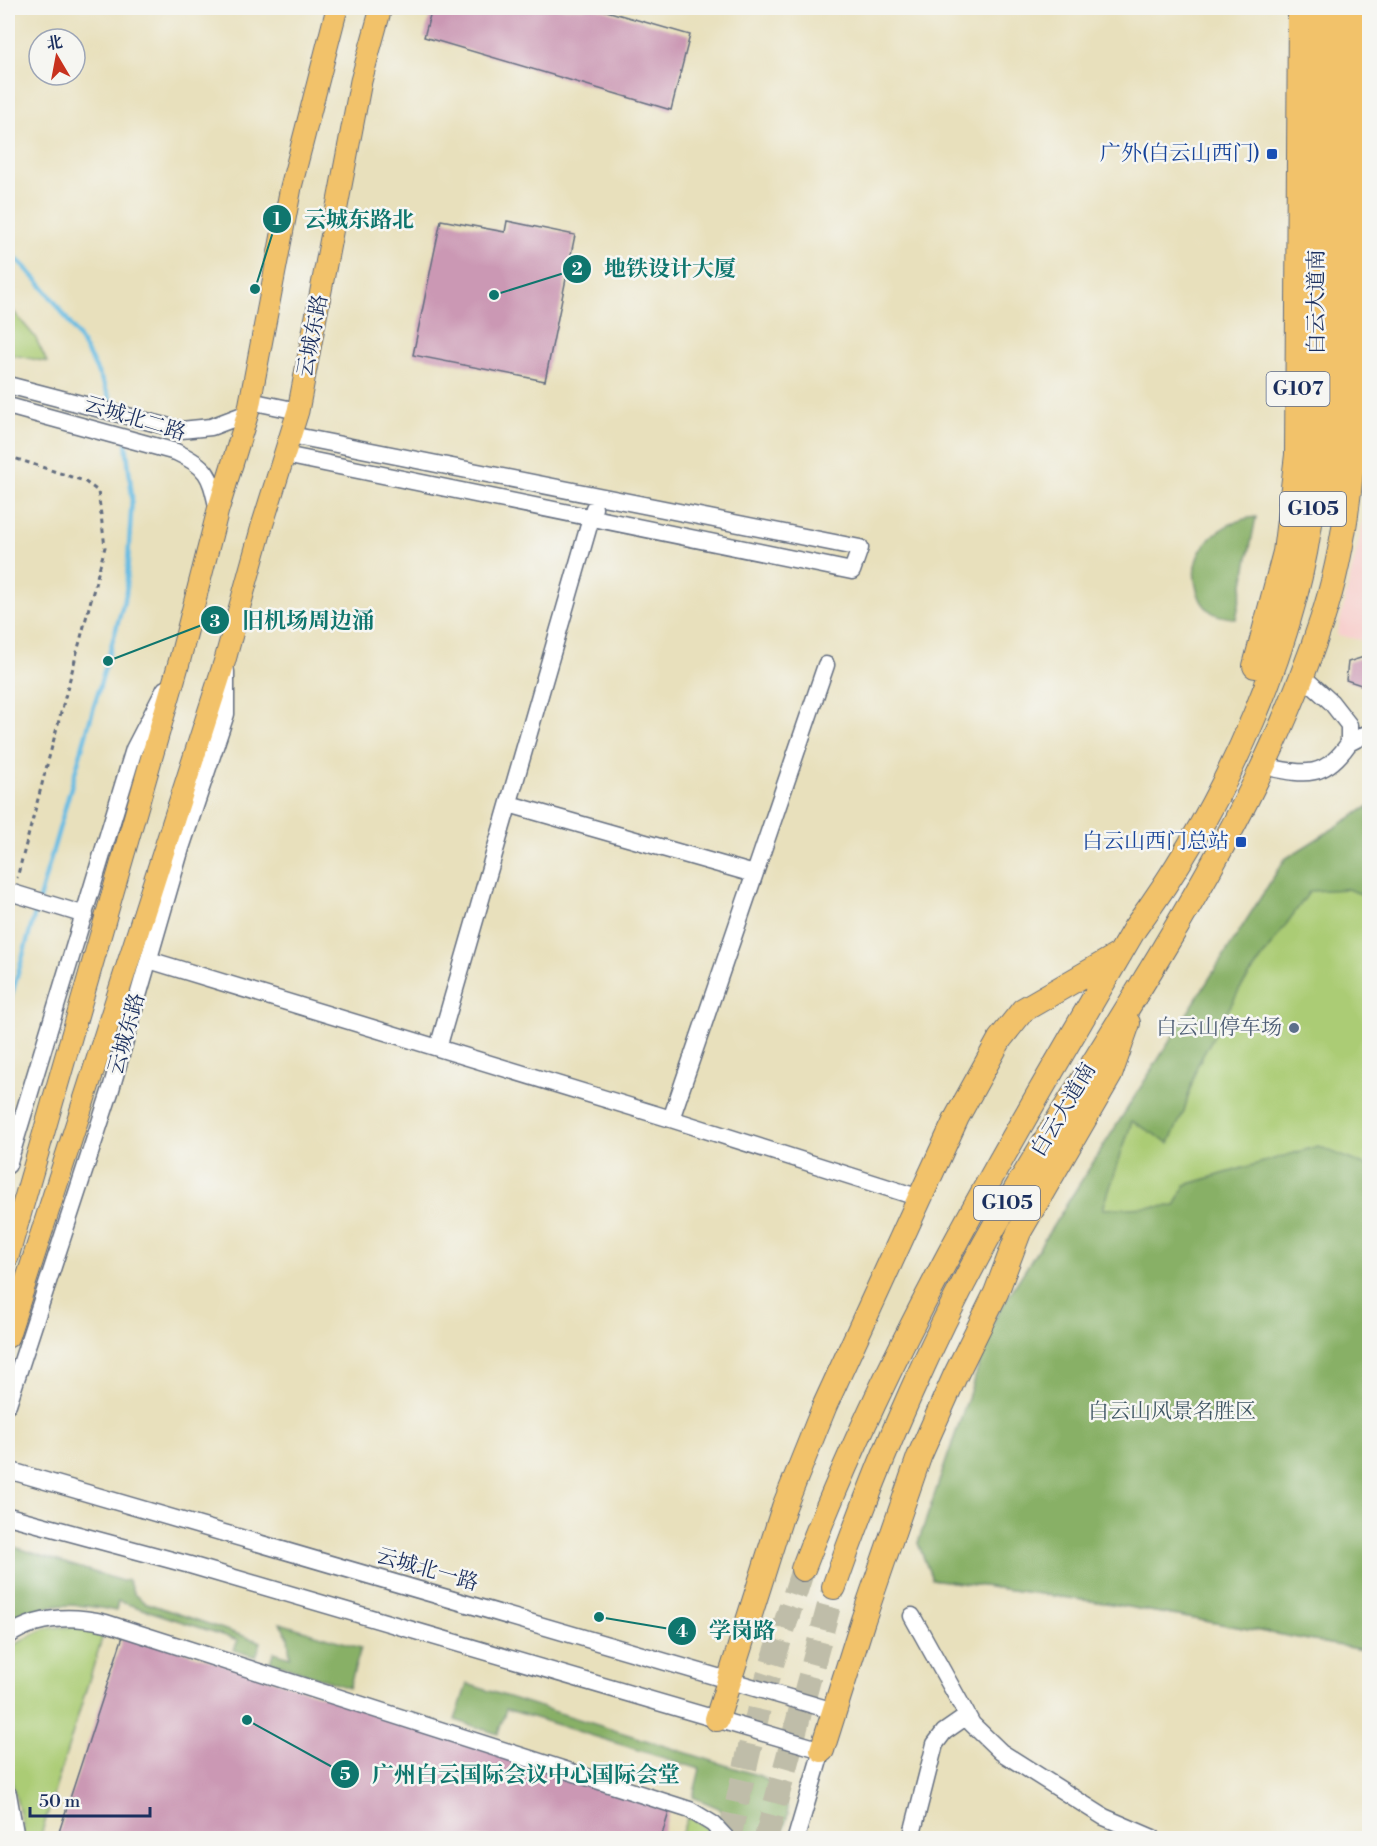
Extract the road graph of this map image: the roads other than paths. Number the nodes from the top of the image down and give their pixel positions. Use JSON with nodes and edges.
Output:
{"nodes":[{"id":1,"x":337,"y":8,"type":"edge"},
{"id":2,"x":381,"y":8,"type":"edge"},
{"id":3,"x":1300,"y":8,"type":"edge"},
{"id":4,"x":1320,"y":8,"type":"edge"},
{"id":5,"x":1338,"y":8,"type":"edge"},
{"id":6,"x":1360,"y":8,"type":"edge"},
{"id":7,"x":1327,"y":240,"type":"junction"},
{"id":8,"x":14,"y":386,"type":"edge"},
{"id":9,"x":12,"y":407,"type":"edge"},
{"id":10,"x":249,"y":407,"type":"junction"},
{"id":11,"x":298,"y":411,"type":"junction"},
{"id":12,"x":291,"y":435,"type":"junction"},
{"id":13,"x":285,"y":455,"type":"junction"},
{"id":14,"x":598,"y":495,"type":"junction"},
{"id":15,"x":218,"y":510,"type":"junction"},
{"id":16,"x":591,"y":518,"type":"junction"},
{"id":17,"x":180,"y":659,"type":"junction"},
{"id":18,"x":225,"y":660,"type":"junction"},
{"id":19,"x":826,"y":664,"type":"dead end"},
{"id":20,"x":1302,"y":676,"type":"junction"},
{"id":21,"x":1370,"y":732,"type":"edge"},
{"id":22,"x":1349,"y":743,"type":"junction"},
{"id":23,"x":1232,"y":763,"type":"junction"},
{"id":24,"x":1262,"y":766,"type":"junction"},
{"id":25,"x":509,"y":804,"type":"junction"},
{"id":26,"x":754,"y":874,"type":"junction"},
{"id":27,"x":13,"y":893,"type":"road end"},
{"id":28,"x":85,"y":915,"type":"junction"},
{"id":29,"x":1120,"y":954,"type":"junction"},
{"id":30,"x":148,"y":960,"type":"junction"},
{"id":31,"x":1144,"y":978,"type":"junction"},
{"id":32,"x":438,"y":1048,"type":"junction"},
{"id":33,"x":670,"y":1119,"type":"junction"},
{"id":34,"x":8,"y":1165,"type":"edge"},
{"id":35,"x":920,"y":1198,"type":"junction"},
{"id":36,"x":8,"y":1257,"type":"edge"},
{"id":37,"x":8,"y":1337,"type":"edge"},
{"id":38,"x":8,"y":1404,"type":"edge"},
{"id":39,"x":8,"y":1470,"type":"edge"},
{"id":40,"x":8,"y":1516,"type":"edge"},
{"id":41,"x":803,"y":1569,"type":"tunnel mouth"},
{"id":42,"x":834,"y":1587,"type":"tunnel mouth"},
{"id":43,"x":912,"y":1616,"type":"dead end"},
{"id":44,"x":8,"y":1636,"type":"edge"},
{"id":45,"x":729,"y":1681,"type":"junction"},
{"id":46,"x":834,"y":1711,"type":"junction"},
{"id":47,"x":968,"y":1716,"type":"junction"},
{"id":48,"x":717,"y":1719,"type":"junction"},
{"id":49,"x":822,"y":1750,"type":"junction"},
{"id":50,"x":8,"y":1794,"type":"edge"},
{"id":51,"x":16,"y":1839,"type":"edge"},
{"id":52,"x":726,"y":1839,"type":"edge"},
{"id":53,"x":796,"y":1839,"type":"edge"},
{"id":54,"x":911,"y":1839,"type":"edge"},
{"id":55,"x":1153,"y":1839,"type":"edge"}],
"edges":[{"from":1,"to":10,"type":"main road"},
{"from":2,"to":11,"type":"main road","name":"云城东路"},
{"from":3,"to":23,"type":"highway","name":"白云大道南","number":"G107"},
{"from":4,"to":7,"type":"highway","name":"白云大道南","number":"G105"},
{"from":5,"to":7,"type":"highway","name":"白云大道南","number":"G105"},
{"from":6,"to":20,"type":"highway","name":"白云大道南","number":"G107"},
{"from":7,"to":20,"type":"highway","name":"白云大道南","number":"G105"},
{"from":7,"to":23,"type":"highway","name":"白云大道南","number":"G105"},
{"from":8,"to":9,"type":"street"},
{"from":8,"to":10,"type":"street","name":"云城北二路"},
{"from":9,"to":15,"type":"street","name":"云城北二路"},
{"from":10,"to":11,"type":"street"},
{"from":10,"to":15,"type":"main road"},
{"from":11,"to":12,"type":"main road","name":"云城东路"},
{"from":12,"to":13,"type":"main road","name":"云城东路"},
{"from":12,"to":14,"type":"street"},
{"from":13,"to":16,"type":"street"},
{"from":13,"to":18,"type":"main road","name":"云城东路"},
{"from":14,"to":16,"type":"street"},
{"from":14,"to":16,"type":"street"},
{"from":15,"to":17,"type":"main road"},
{"from":16,"to":25,"type":"street"},
{"from":17,"to":28,"type":"street"},
{"from":17,"to":36,"type":"main road"},
{"from":18,"to":30,"type":"street","name":"云城东路"},
{"from":18,"to":37,"type":"main road","name":"云城东路"},
{"from":19,"to":26,"type":"street"},
{"from":20,"to":22,"type":"street"},
{"from":20,"to":24,"type":"highway","name":"白云大道南","number":"G105"},
{"from":21,"to":22,"type":"street"},
{"from":22,"to":24,"type":"street"},
{"from":23,"to":29,"type":"highway","name":"白云大道南","number":"G105"},
{"from":24,"to":31,"type":"highway","name":"白云大道南","number":"G105"},
{"from":25,"to":26,"type":"street"},
{"from":25,"to":32,"type":"street"},
{"from":26,"to":33,"type":"street"},
{"from":27,"to":28,"type":"street"},
{"from":28,"to":34,"type":"street"},
{"from":29,"to":35,"type":"highway"},
{"from":29,"to":41,"type":"highway","name":"白云大道南","number":"G105"},
{"from":30,"to":32,"type":"street"},
{"from":30,"to":38,"type":"street","name":"云城东路"},
{"from":31,"to":42,"type":"highway","name":"白云大道南","number":"G105"},
{"from":31,"to":46,"type":"highway"},
{"from":32,"to":33,"type":"street"},
{"from":33,"to":35,"type":"street"},
{"from":35,"to":45,"type":"highway"},
{"from":39,"to":45,"type":"street","name":"云城北一路"},
{"from":40,"to":48,"type":"street"},
{"from":43,"to":47,"type":"street"},
{"from":44,"to":52,"type":"street"},
{"from":45,"to":46,"type":"street","name":"云城北一路"},
{"from":45,"to":48,"type":"highway"},
{"from":46,"to":49,"type":"highway"},
{"from":47,"to":54,"type":"street"},
{"from":47,"to":55,"type":"street"},
{"from":48,"to":49,"type":"street"},
{"from":49,"to":53,"type":"street"},
{"from":50,"to":51,"type":"street"}]}
